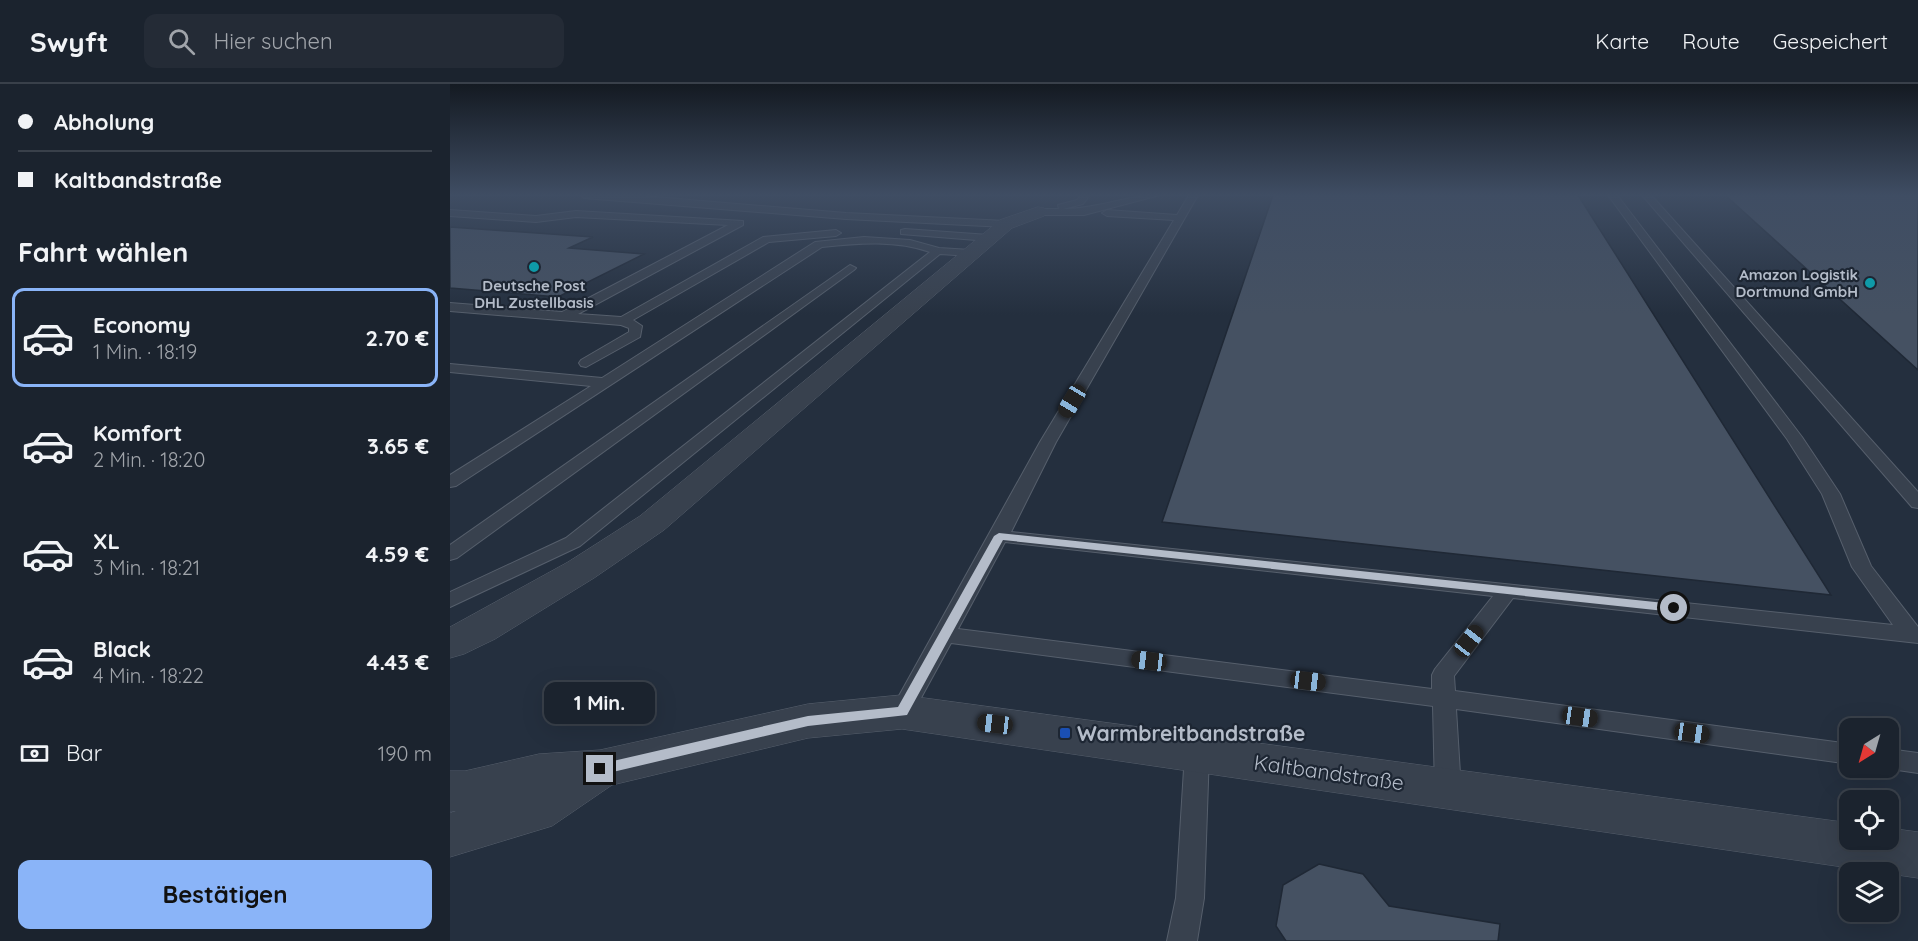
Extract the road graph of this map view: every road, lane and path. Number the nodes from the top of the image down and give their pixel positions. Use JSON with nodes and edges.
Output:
{"nodes":[{"id":1,"x":717,"y":235,"type":"edge"},
{"id":2,"x":810,"y":235,"type":"edge"},
{"id":3,"x":944,"y":235,"type":"edge"},
{"id":4,"x":964,"y":235,"type":"edge"},
{"id":5,"x":996,"y":235,"type":"edge"},
{"id":6,"x":1171,"y":235,"type":"edge"},
{"id":7,"x":1642,"y":235,"type":"edge"},
{"id":8,"x":1681,"y":235,"type":"edge"},
{"id":9,"x":989,"y":239,"type":"junction"},
{"id":10,"x":938,"y":251,"type":"junction"},
{"id":11,"x":850,"y":268,"type":"dead end"},
{"id":12,"x":450,"y":307,"type":"edge"},
{"id":13,"x":564,"y":316,"type":"junction"},
{"id":14,"x":622,"y":321,"type":"junction"},
{"id":15,"x":586,"y":363,"type":"dead end"},
{"id":16,"x":450,"y":368,"type":"edge"},
{"id":17,"x":604,"y":383,"type":"junction"},
{"id":18,"x":450,"y":482,"type":"edge"},
{"id":19,"x":1918,"y":503,"type":"edge"},
{"id":20,"x":999,"y":536,"type":"junction"},
{"id":21,"x":450,"y":554,"type":"edge"},
{"id":22,"x":1508,"y":590,"type":"junction"},
{"id":23,"x":450,"y":600,"type":"edge"},
{"id":24,"x":1914,"y":634,"type":"edge"},
{"id":25,"x":944,"y":635,"type":"junction"},
{"id":26,"x":466,"y":636,"type":"edge"},
{"id":27,"x":450,"y":664,"type":"edge"},
{"id":28,"x":1445,"y":699,"type":"junction"},
{"id":29,"x":902,"y":712,"type":"junction"},
{"id":30,"x":1197,"y":753,"type":"junction"},
{"id":31,"x":1839,"y":753,"type":"edge"},
{"id":32,"x":1899,"y":760,"type":"edge"},
{"id":33,"x":1918,"y":763,"type":"edge"},
{"id":34,"x":600,"y":769,"type":"junction"},
{"id":35,"x":1448,"y":790,"type":"junction"},
{"id":36,"x":450,"y":791,"type":"edge"},
{"id":37,"x":450,"y":835,"type":"edge"},
{"id":38,"x":1918,"y":855,"type":"edge"},
{"id":39,"x":1182,"y":941,"type":"edge"}],
"edges":[{"from":1,"to":13,"type":"lane"},
{"from":2,"to":14,"type":"lane"},
{"from":3,"to":9,"type":"lane"},
{"from":4,"to":9,"type":"lane"},
{"from":5,"to":9,"type":"street"},
{"from":6,"to":20,"type":"lane"},
{"from":7,"to":24,"type":"lane"},
{"from":8,"to":19,"type":"lane"},
{"from":9,"to":10,"type":"lane"},
{"from":9,"to":26,"type":"street"},
{"from":10,"to":17,"type":"lane"},
{"from":10,"to":23,"type":"lane"},
{"from":11,"to":21,"type":"lane"},
{"from":12,"to":13,"type":"lane"},
{"from":13,"to":14,"type":"lane"},
{"from":14,"to":15,"type":"lane"},
{"from":16,"to":17,"type":"lane"},
{"from":17,"to":18,"type":"lane"},
{"from":20,"to":22,"type":"lane"},
{"from":20,"to":25,"type":"lane"},
{"from":22,"to":24,"type":"lane"},
{"from":22,"to":28,"type":"lane"},
{"from":25,"to":28,"type":"lane"},
{"from":25,"to":29,"type":"lane"},
{"from":26,"to":27,"type":"street"},
{"from":28,"to":31,"type":"lane"},
{"from":28,"to":35,"type":"lane"},
{"from":29,"to":30,"type":"street","name":"Kaltbandstraße"},
{"from":29,"to":34,"type":"street","name":"Kaltbandstraße"},
{"from":30,"to":35,"type":"street","name":"Kaltbandstraße"},
{"from":30,"to":39,"type":"lane"},
{"from":32,"to":33,"type":"lane"},
{"from":34,"to":36,"type":"street","name":"Kaltbandstraße"},
{"from":34,"to":37,"type":"street","name":"Kaltbandstraße"},
{"from":35,"to":38,"type":"street","name":"Kaltbandstraße"}]}
